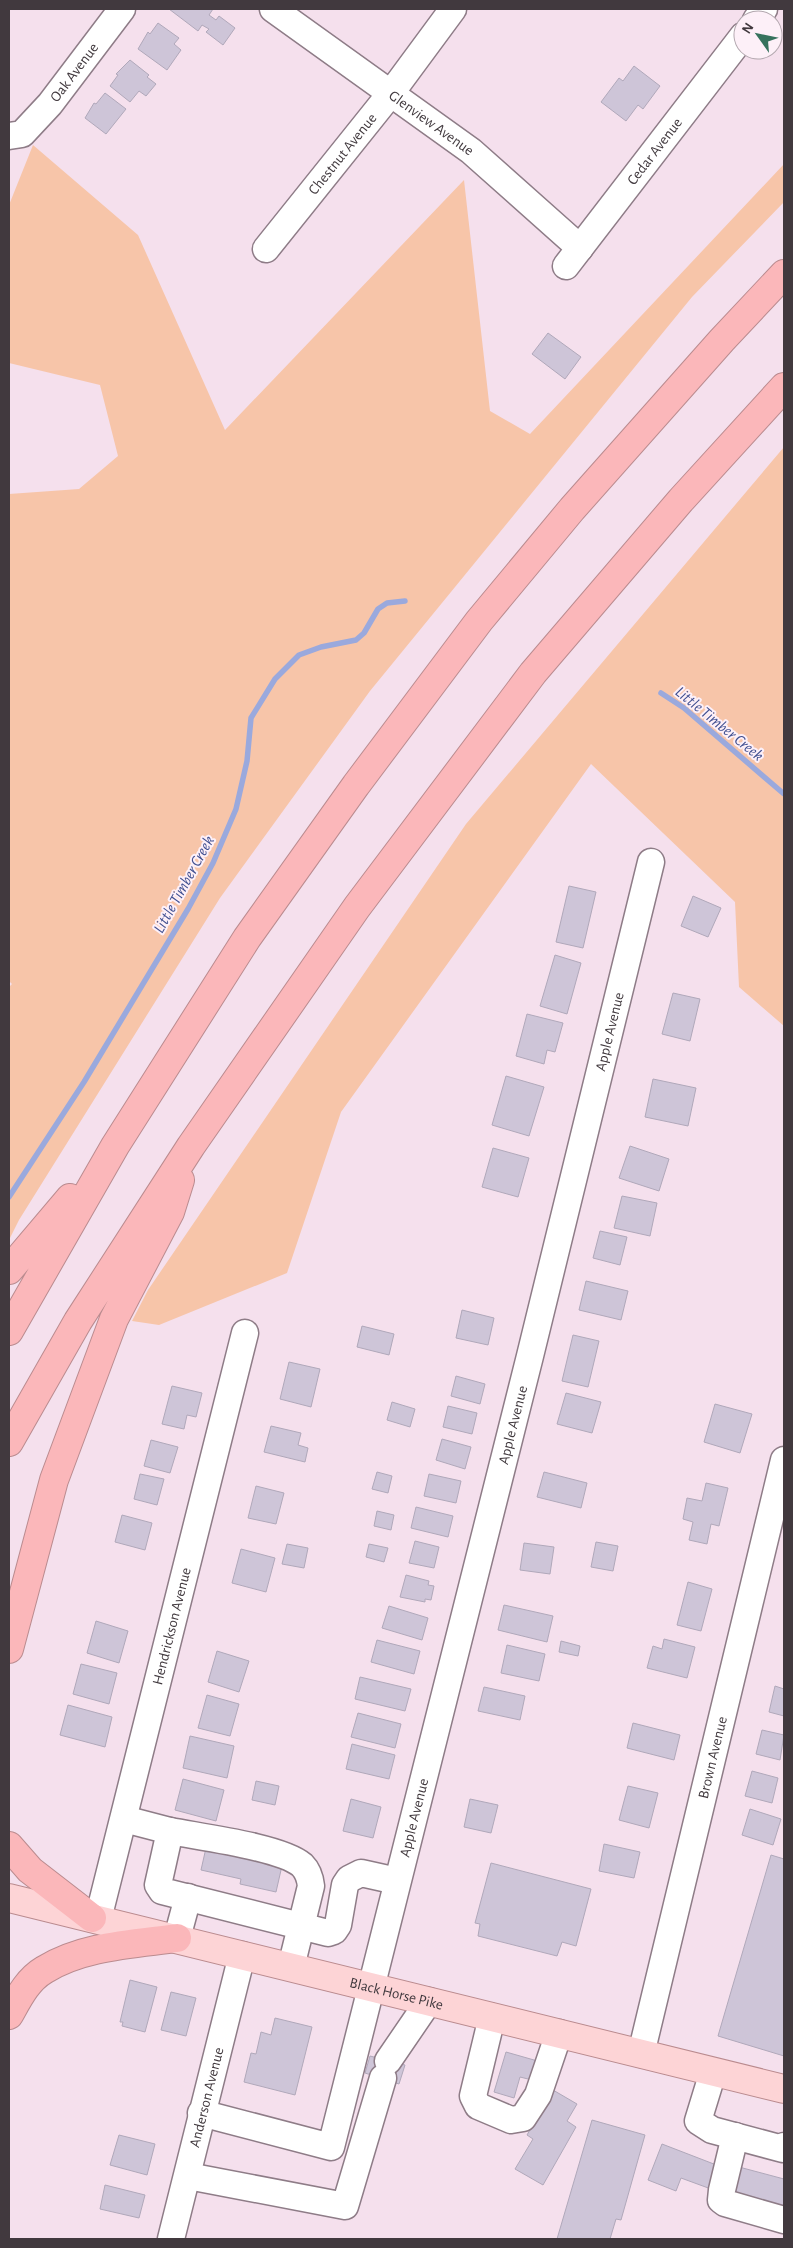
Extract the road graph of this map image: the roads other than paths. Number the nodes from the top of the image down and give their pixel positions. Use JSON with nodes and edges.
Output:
{"nodes":[{"id":1,"x":122,"y":9,"type":"edge"},
{"id":2,"x":273,"y":9,"type":"edge"},
{"id":3,"x":453,"y":9,"type":"edge"},
{"id":4,"x":733,"y":49,"type":"edge"},
{"id":5,"x":391,"y":93,"type":"junction"},
{"id":6,"x":16,"y":135,"type":"edge"},
{"id":7,"x":266,"y":249,"type":"dead end"},
{"id":8,"x":573,"y":257,"type":"joint"},
{"id":9,"x":784,"y":274,"type":"edge"},
{"id":10,"x":784,"y":387,"type":"edge"},
{"id":11,"x":650,"y":862,"type":"dead end"},
{"id":12,"x":115,"y":1146,"type":"junction"},
{"id":13,"x":190,"y":1146,"type":"junction"},
{"id":14,"x":9,"y":1270,"type":"edge"},
{"id":15,"x":9,"y":1331,"type":"edge"},
{"id":16,"x":245,"y":1333,"type":"dead end"},
{"id":17,"x":9,"y":1442,"type":"edge"},
{"id":18,"x":784,"y":1460,"type":"edge"},
{"id":19,"x":9,"y":1649,"type":"edge"},
{"id":20,"x":124,"y":1819,"type":"junction"},
{"id":21,"x":170,"y":1831,"type":"junction"},
{"id":22,"x":9,"y":1846,"type":"edge"},
{"id":23,"x":397,"y":1881,"type":"junction"},
{"id":24,"x":9,"y":1898,"type":"edge"},
{"id":25,"x":188,"y":1898,"type":"junction"},
{"id":26,"x":95,"y":1919,"type":"junction"},
{"id":27,"x":302,"y":1926,"type":"junction"},
{"id":28,"x":177,"y":1938,"type":"junction"},
{"id":29,"x":242,"y":1955,"type":"junction"},
{"id":30,"x":291,"y":1967,"type":"junction"},
{"id":31,"x":372,"y":1988,"type":"junction"},
{"id":32,"x":429,"y":2001,"type":"junction"},
{"id":33,"x":9,"y":2015,"type":"edge"},
{"id":34,"x":492,"y":2016,"type":"junction"},
{"id":35,"x":559,"y":2033,"type":"junction"},
{"id":36,"x":641,"y":2054,"type":"junction"},
{"id":37,"x":713,"y":2072,"type":"junction"},
{"id":38,"x":784,"y":2089,"type":"edge"},
{"id":39,"x":201,"y":2113,"type":"junction"},
{"id":40,"x":735,"y":2136,"type":"junction"},
{"id":41,"x":784,"y":2146,"type":"edge"},
{"id":42,"x":188,"y":2176,"type":"junction"},
{"id":43,"x":784,"y":2220,"type":"edge"},
{"id":44,"x":171,"y":2239,"type":"edge"}],
"edges":[{"from":1,"to":6,"type":"street","name":"Oak Avenue"},
{"from":2,"to":5,"type":"street","name":"Glenview Avenue"},
{"from":3,"to":5,"type":"street","name":"Chestnut Avenue"},
{"from":4,"to":8,"type":"street","name":"Cedar Avenue"},
{"from":5,"to":7,"type":"street","name":"Chestnut Avenue"},
{"from":5,"to":8,"type":"street","name":"Glenview Avenue"},
{"from":9,"to":12,"type":"highway"},
{"from":10,"to":13,"type":"highway"},
{"from":11,"to":23,"type":"street","name":"Apple Avenue"},
{"from":12,"to":14,"type":"highway"},
{"from":12,"to":15,"type":"highway"},
{"from":13,"to":17,"type":"highway"},
{"from":13,"to":19,"type":"highway"},
{"from":16,"to":20,"type":"street","name":"Hendrickson Avenue"},
{"from":18,"to":36,"type":"street","name":"Brown Avenue"},
{"from":20,"to":21,"type":"street"},
{"from":20,"to":26,"type":"street","name":"Hendrickson Avenue"},
{"from":21,"to":25,"type":"street"},
{"from":21,"to":27,"type":"street"},
{"from":22,"to":26,"type":"highway"},
{"from":23,"to":27,"type":"street"},
{"from":23,"to":31,"type":"street","name":"Apple Avenue"},
{"from":24,"to":26,"type":"main road","name":"Black Horse Pike"},
{"from":25,"to":27,"type":"street"},
{"from":25,"to":28,"type":"street"},
{"from":26,"to":28,"type":"main road","name":"Black Horse Pike"},
{"from":27,"to":30,"type":"street"},
{"from":28,"to":29,"type":"main road","name":"Black Horse Pike"},
{"from":28,"to":33,"type":"highway"},
{"from":29,"to":30,"type":"main road","name":"Black Horse Pike"},
{"from":29,"to":39,"type":"street","name":"Anderson Avenue"},
{"from":30,"to":31,"type":"main road","name":"Black Horse Pike"},
{"from":31,"to":32,"type":"main road","name":"Black Horse Pike"},
{"from":31,"to":39,"type":"street","name":"Apple Avenue"},
{"from":32,"to":34,"type":"main road","name":"Black Horse Pike"},
{"from":32,"to":42,"type":"street"},
{"from":34,"to":35,"type":"main road","name":"Black Horse Pike"},
{"from":34,"to":35,"type":"street"},
{"from":35,"to":36,"type":"main road","name":"Black Horse Pike"},
{"from":36,"to":37,"type":"main road","name":"Black Horse Pike"},
{"from":37,"to":38,"type":"main road","name":"Black Horse Pike"},
{"from":37,"to":40,"type":"street"},
{"from":39,"to":42,"type":"street","name":"Anderson Avenue"},
{"from":40,"to":41,"type":"street"},
{"from":40,"to":43,"type":"street"},
{"from":42,"to":44,"type":"street","name":"Anderson Avenue"}]}
